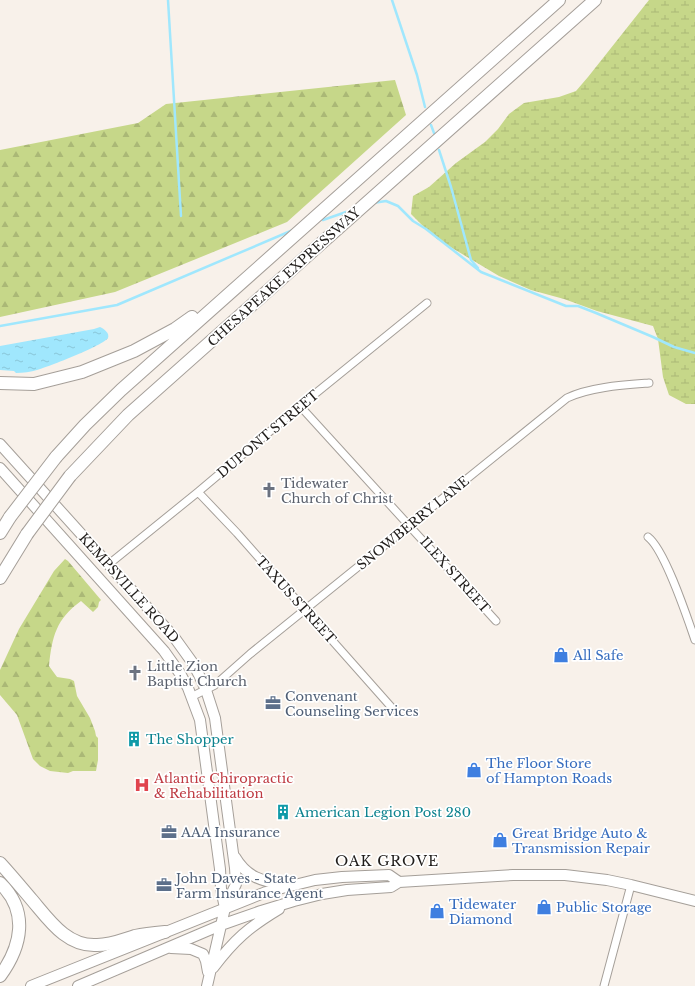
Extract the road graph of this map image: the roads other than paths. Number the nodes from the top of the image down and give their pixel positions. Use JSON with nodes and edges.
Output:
{"nodes":[{"id":1,"x":559,"y":0,"type":"edge"},
{"id":2,"x":595,"y":0,"type":"edge"},
{"id":3,"x":297,"y":233,"type":"junction"},
{"id":4,"x":427,"y":303,"type":"dead end"},
{"id":5,"x":0,"y":383,"type":"edge"},
{"id":6,"x":649,"y":383,"type":"dead end"},
{"id":7,"x":300,"y":406,"type":"junction"},
{"id":8,"x":0,"y":444,"type":"edge"},
{"id":9,"x":0,"y":454,"type":"edge"},
{"id":10,"x":20,"y":466,"type":"junction"},
{"id":11,"x":0,"y":468,"type":"edge"},
{"id":12,"x":198,"y":492,"type":"junction"},
{"id":13,"x":410,"y":526,"type":"junction"},
{"id":14,"x":0,"y":533,"type":"edge"},
{"id":15,"x":648,"y":537,"type":"dead end"},
{"id":16,"x":109,"y":564,"type":"junction"},
{"id":17,"x":0,"y":578,"type":"edge"},
{"id":18,"x":306,"y":610,"type":"junction"},
{"id":19,"x":496,"y":621,"type":"dead end"},
{"id":20,"x":695,"y":640,"type":"edge"},
{"id":21,"x":206,"y":690,"type":"junction"},
{"id":22,"x":191,"y":697,"type":"junction"},
{"id":23,"x":393,"y":709,"type":"dead end"},
{"id":24,"x":234,"y":854,"type":"junction"},
{"id":25,"x":0,"y":863,"type":"edge"},
{"id":26,"x":0,"y":882,"type":"edge"},
{"id":27,"x":399,"y":882,"type":"junction"},
{"id":28,"x":631,"y":885,"type":"junction"},
{"id":29,"x":287,"y":886,"type":"junction"},
{"id":30,"x":294,"y":901,"type":"junction"},
{"id":31,"x":695,"y":901,"type":"edge"},
{"id":32,"x":225,"y":908,"type":"junction"},
{"id":33,"x":221,"y":925,"type":"junction"},
{"id":34,"x":166,"y":932,"type":"junction"},
{"id":35,"x":165,"y":948,"type":"junction"},
{"id":36,"x":0,"y":976,"type":"edge"},
{"id":37,"x":209,"y":979,"type":"edge"},
{"id":38,"x":31,"y":986,"type":"edge"},
{"id":39,"x":78,"y":986,"type":"edge"},
{"id":40,"x":604,"y":986,"type":"edge"}],
"edges":[{"from":1,"to":3,"type":"highway","name":"CHESAPEAKE EXPRESSWAY"},
{"from":2,"to":17,"type":"highway","name":"CHESAPEAKE EXPRESSWAY","bridge":true},
{"from":3,"to":5,"type":"highway"},
{"from":3,"to":14,"type":"highway","name":"CHESAPEAKE EXPRESSWAY","bridge":true},
{"from":4,"to":7,"type":"street","name":"DUPONT STREET"},
{"from":6,"to":13,"type":"street","name":"SNOWBERRY LANE"},
{"from":7,"to":12,"type":"street","name":"DUPONT STREET"},
{"from":7,"to":13,"type":"street","name":"ILEX STREET"},
{"from":8,"to":10,"type":"main road","name":"KEMPSVILLE ROAD"},
{"from":9,"to":10,"type":"main road"},
{"from":10,"to":16,"type":"main road","name":"KEMPSVILLE ROAD"},
{"from":11,"to":22,"type":"main road","name":"KEMPSVILLE ROAD"},
{"from":12,"to":16,"type":"street","name":"DUPONT STREET"},
{"from":12,"to":18,"type":"street","name":"TAXUS STREET"},
{"from":13,"to":18,"type":"street","name":"SNOWBERRY LANE"},
{"from":13,"to":19,"type":"street","name":"ILEX STREET"},
{"from":15,"to":20,"type":"street"},
{"from":16,"to":21,"type":"main road","name":"KEMPSVILLE ROAD"},
{"from":18,"to":21,"type":"street","name":"SNOWBERRY LANE"},
{"from":18,"to":23,"type":"street","name":"TAXUS STREET"},
{"from":21,"to":22,"type":"street","name":"SNOWBERRY LANE"},
{"from":21,"to":24,"type":"main road","name":"KEMPSVILLE ROAD"},
{"from":22,"to":32,"type":"main road","name":"KEMPSVILLE ROAD"},
{"from":24,"to":29,"type":"main road"},
{"from":24,"to":32,"type":"main road","name":"KEMPSVILLE ROAD"},
{"from":25,"to":34,"type":"highway"},
{"from":26,"to":36,"type":"highway"},
{"from":27,"to":28,"type":"main road"},
{"from":27,"to":29,"type":"main road"},
{"from":27,"to":30,"type":"main road"},
{"from":28,"to":31,"type":"main road"},
{"from":28,"to":40,"type":"street"},
{"from":29,"to":32,"type":"main road"},
{"from":30,"to":33,"type":"main road"},
{"from":30,"to":37,"type":"main road"},
{"from":32,"to":33,"type":"main road"},
{"from":32,"to":34,"type":"main road"},
{"from":33,"to":35,"type":"main road"},
{"from":33,"to":37,"type":"main road"},
{"from":34,"to":38,"type":"main road"},
{"from":35,"to":37,"type":"main road"},
{"from":35,"to":39,"type":"main road"}]}
